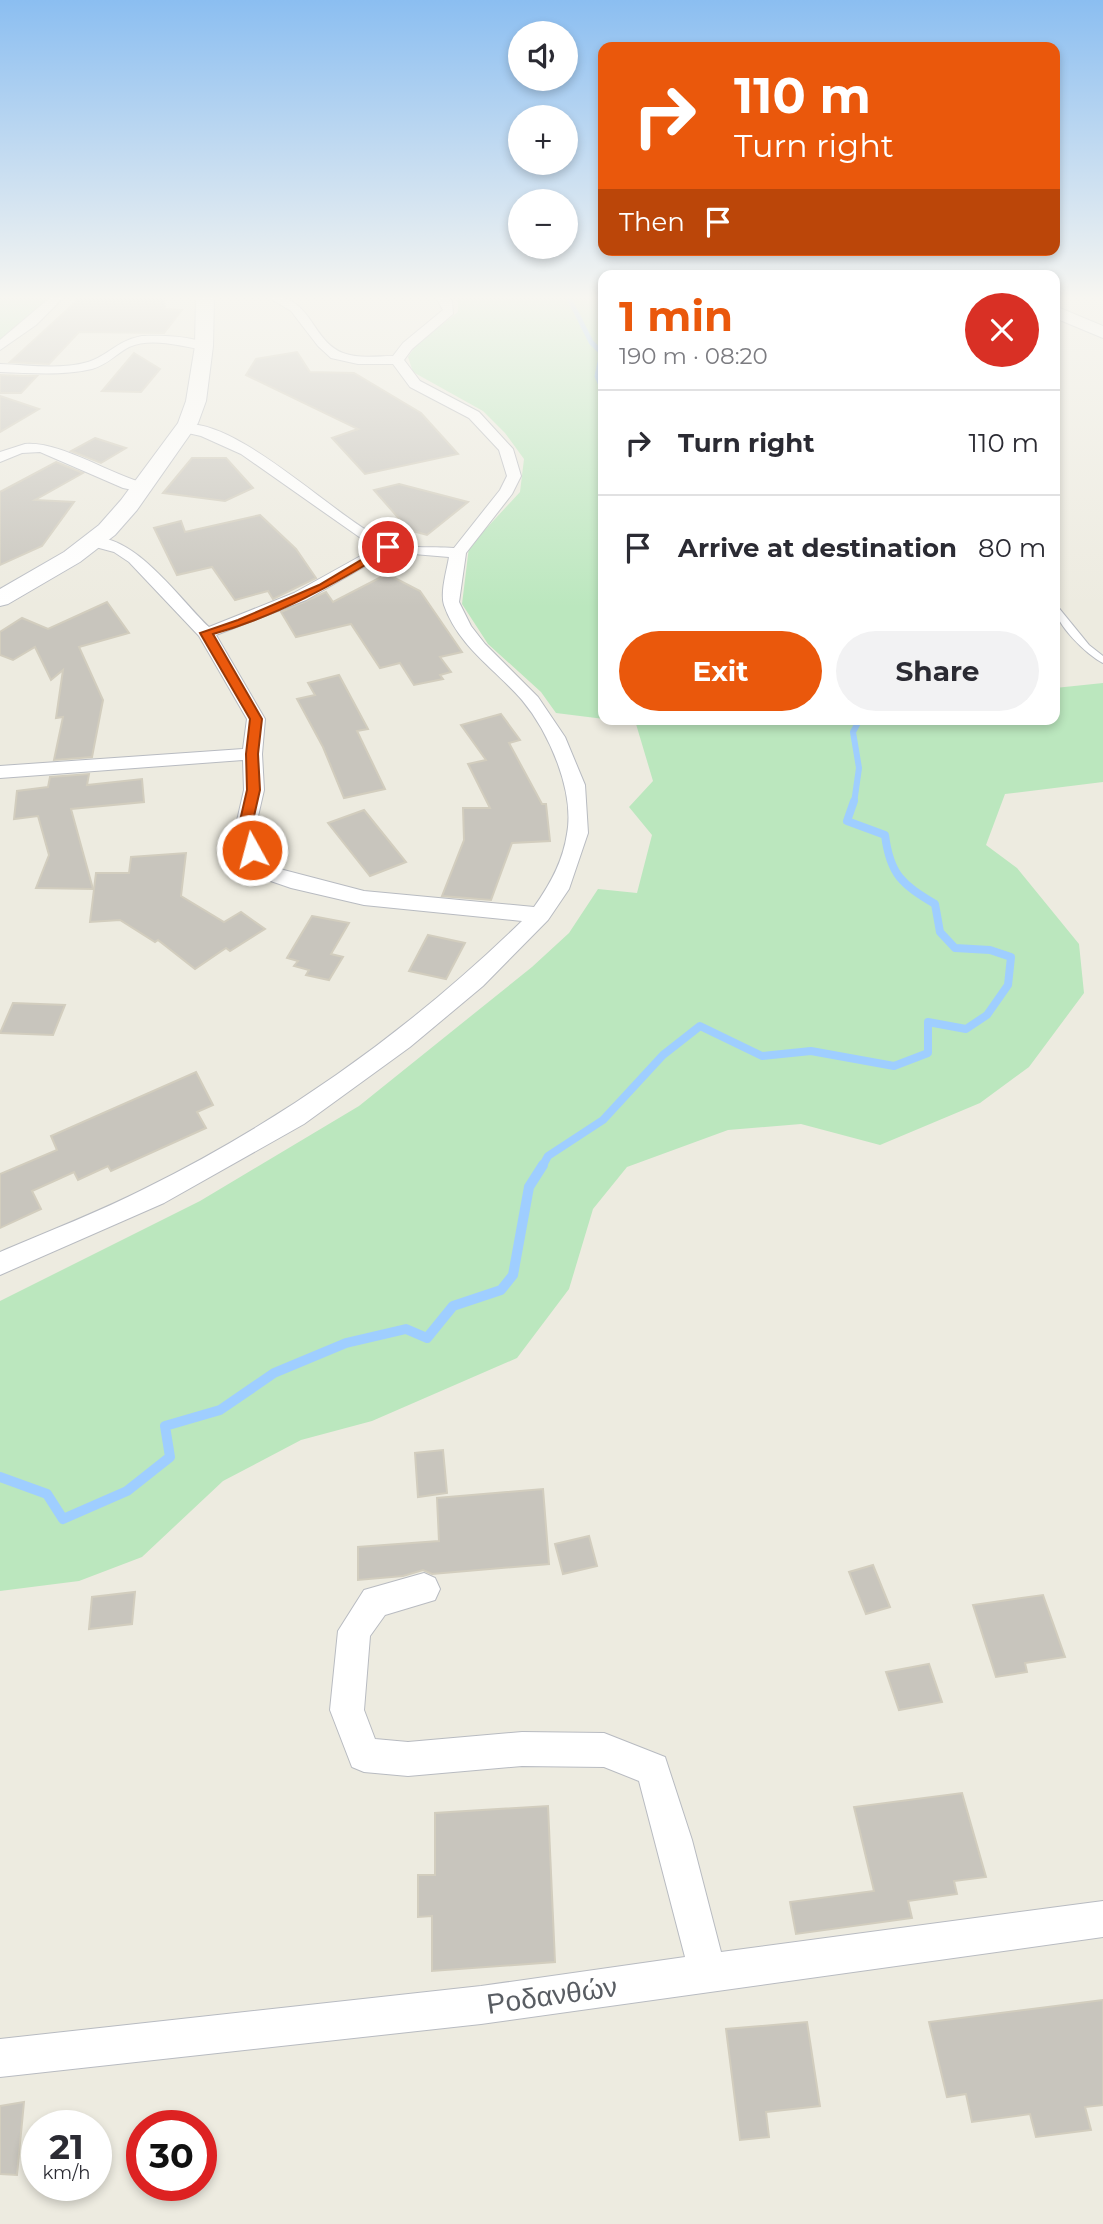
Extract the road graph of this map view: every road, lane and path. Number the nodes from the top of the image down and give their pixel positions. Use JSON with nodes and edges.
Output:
{"nodes":[{"id":1,"x":196,"y":400,"type":"edge"},
{"id":2,"x":445,"y":400,"type":"edge"},
{"id":3,"x":184,"y":428,"type":"junction"},
{"id":4,"x":0,"y":458,"type":"edge"},
{"id":5,"x":142,"y":488,"type":"junction"},
{"id":6,"x":94,"y":542,"type":"junction"},
{"id":7,"x":388,"y":547,"type":"junction"},
{"id":8,"x":458,"y":553,"type":"junction"},
{"id":9,"x":0,"y":599,"type":"edge"},
{"id":10,"x":1060,"y":615,"type":"edge"},
{"id":11,"x":206,"y":633,"type":"junction"},
{"id":12,"x":1103,"y":660,"type":"edge"},
{"id":13,"x":252,"y":754,"type":"junction"},
{"id":14,"x":2,"y":777,"type":"edge"},
{"id":15,"x":540,"y":915,"type":"junction"},
{"id":16,"x":0,"y":1264,"type":"edge"},
{"id":17,"x":424,"y":1590,"type":"dead end"},
{"id":18,"x":1103,"y":1920,"type":"edge"},
{"id":19,"x":707,"y":1972,"type":"junction"},
{"id":20,"x":0,"y":2058,"type":"edge"}],
"edges":[{"from":1,"to":3,"type":"street"},
{"from":2,"to":8,"type":"street"},
{"from":3,"to":5,"type":"street"},
{"from":3,"to":7,"type":"street"},
{"from":4,"to":5,"type":"street"},
{"from":5,"to":6,"type":"street"},
{"from":6,"to":9,"type":"street"},
{"from":6,"to":11,"type":"street"},
{"from":7,"to":8,"type":"street"},
{"from":7,"to":11,"type":"street"},
{"from":8,"to":15,"type":"street"},
{"from":10,"to":12,"type":"lane"},
{"from":11,"to":13,"type":"street"},
{"from":13,"to":14,"type":"street"},
{"from":13,"to":15,"type":"street"},
{"from":15,"to":16,"type":"street"},
{"from":17,"to":19,"type":"street"},
{"from":18,"to":19,"type":"street","name":"Ροδανθών"},
{"from":19,"to":20,"type":"street","name":"Ροδανθών"}]}
